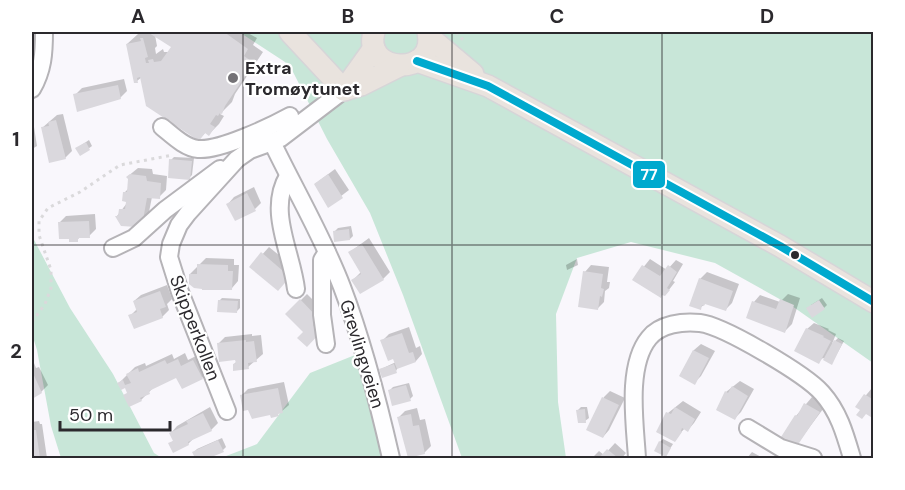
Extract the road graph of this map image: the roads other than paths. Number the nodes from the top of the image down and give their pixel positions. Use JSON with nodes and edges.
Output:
{"nodes":[{"id":1,"x":44,"y":32,"type":"edge"},
{"id":2,"x":290,"y":32,"type":"edge"},
{"id":3,"x":429,"y":34,"type":"edge"},
{"id":4,"x":372,"y":37,"type":"edge"},
{"id":5,"x":408,"y":64,"type":"junction"},
{"id":6,"x":488,"y":86,"type":"junction"},
{"id":7,"x":32,"y":89,"type":"edge"},
{"id":8,"x":344,"y":90,"type":"junction"},
{"id":9,"x":290,"y":116,"type":"dead end"},
{"id":10,"x":162,"y":128,"type":"dead end"},
{"id":11,"x":272,"y":142,"type":"junction"},
{"id":12,"x":237,"y":159,"type":"junction"},
{"id":13,"x":288,"y":176,"type":"junction"},
{"id":14,"x":113,"y":248,"type":"dead end"},
{"id":15,"x":327,"y":252,"type":"junction"},
{"id":16,"x":296,"y":289,"type":"dead end"},
{"id":17,"x":873,"y":302,"type":"edge"},
{"id":18,"x":327,"y":344,"type":"dead end"},
{"id":19,"x":227,"y":411,"type":"dead end"},
{"id":20,"x":748,"y":428,"type":"dead end"},
{"id":21,"x":391,"y":459,"type":"edge"},
{"id":22,"x":637,"y":459,"type":"edge"},
{"id":23,"x":813,"y":459,"type":"edge"},
{"id":24,"x":852,"y":459,"type":"edge"}],
"edges":[{"from":1,"to":7,"type":"street"},
{"from":2,"to":8,"type":"main road"},
{"from":3,"to":5,"type":"main road"},
{"from":3,"to":6,"type":"main road"},
{"from":4,"to":5,"type":"main road"},
{"from":4,"to":8,"type":"main road"},
{"from":5,"to":6,"type":"main road"},
{"from":5,"to":8,"type":"main road"},
{"from":6,"to":17,"type":"main road"},
{"from":8,"to":11,"type":"street"},
{"from":9,"to":10,"type":"street"},
{"from":11,"to":12,"type":"street","name":"Skipperkollen"},
{"from":11,"to":13,"type":"street","name":"Grevlingveien"},
{"from":12,"to":14,"type":"street","name":"Skipperkollen"},
{"from":12,"to":19,"type":"street","name":"Skipperkollen"},
{"from":13,"to":15,"type":"street","name":"Grevlingveien"},
{"from":13,"to":16,"type":"street"},
{"from":15,"to":18,"type":"street","name":"Grevlingveien"},
{"from":15,"to":21,"type":"street","name":"Grevlingveien"},
{"from":20,"to":23,"type":"street"},
{"from":22,"to":24,"type":"street"}]}
